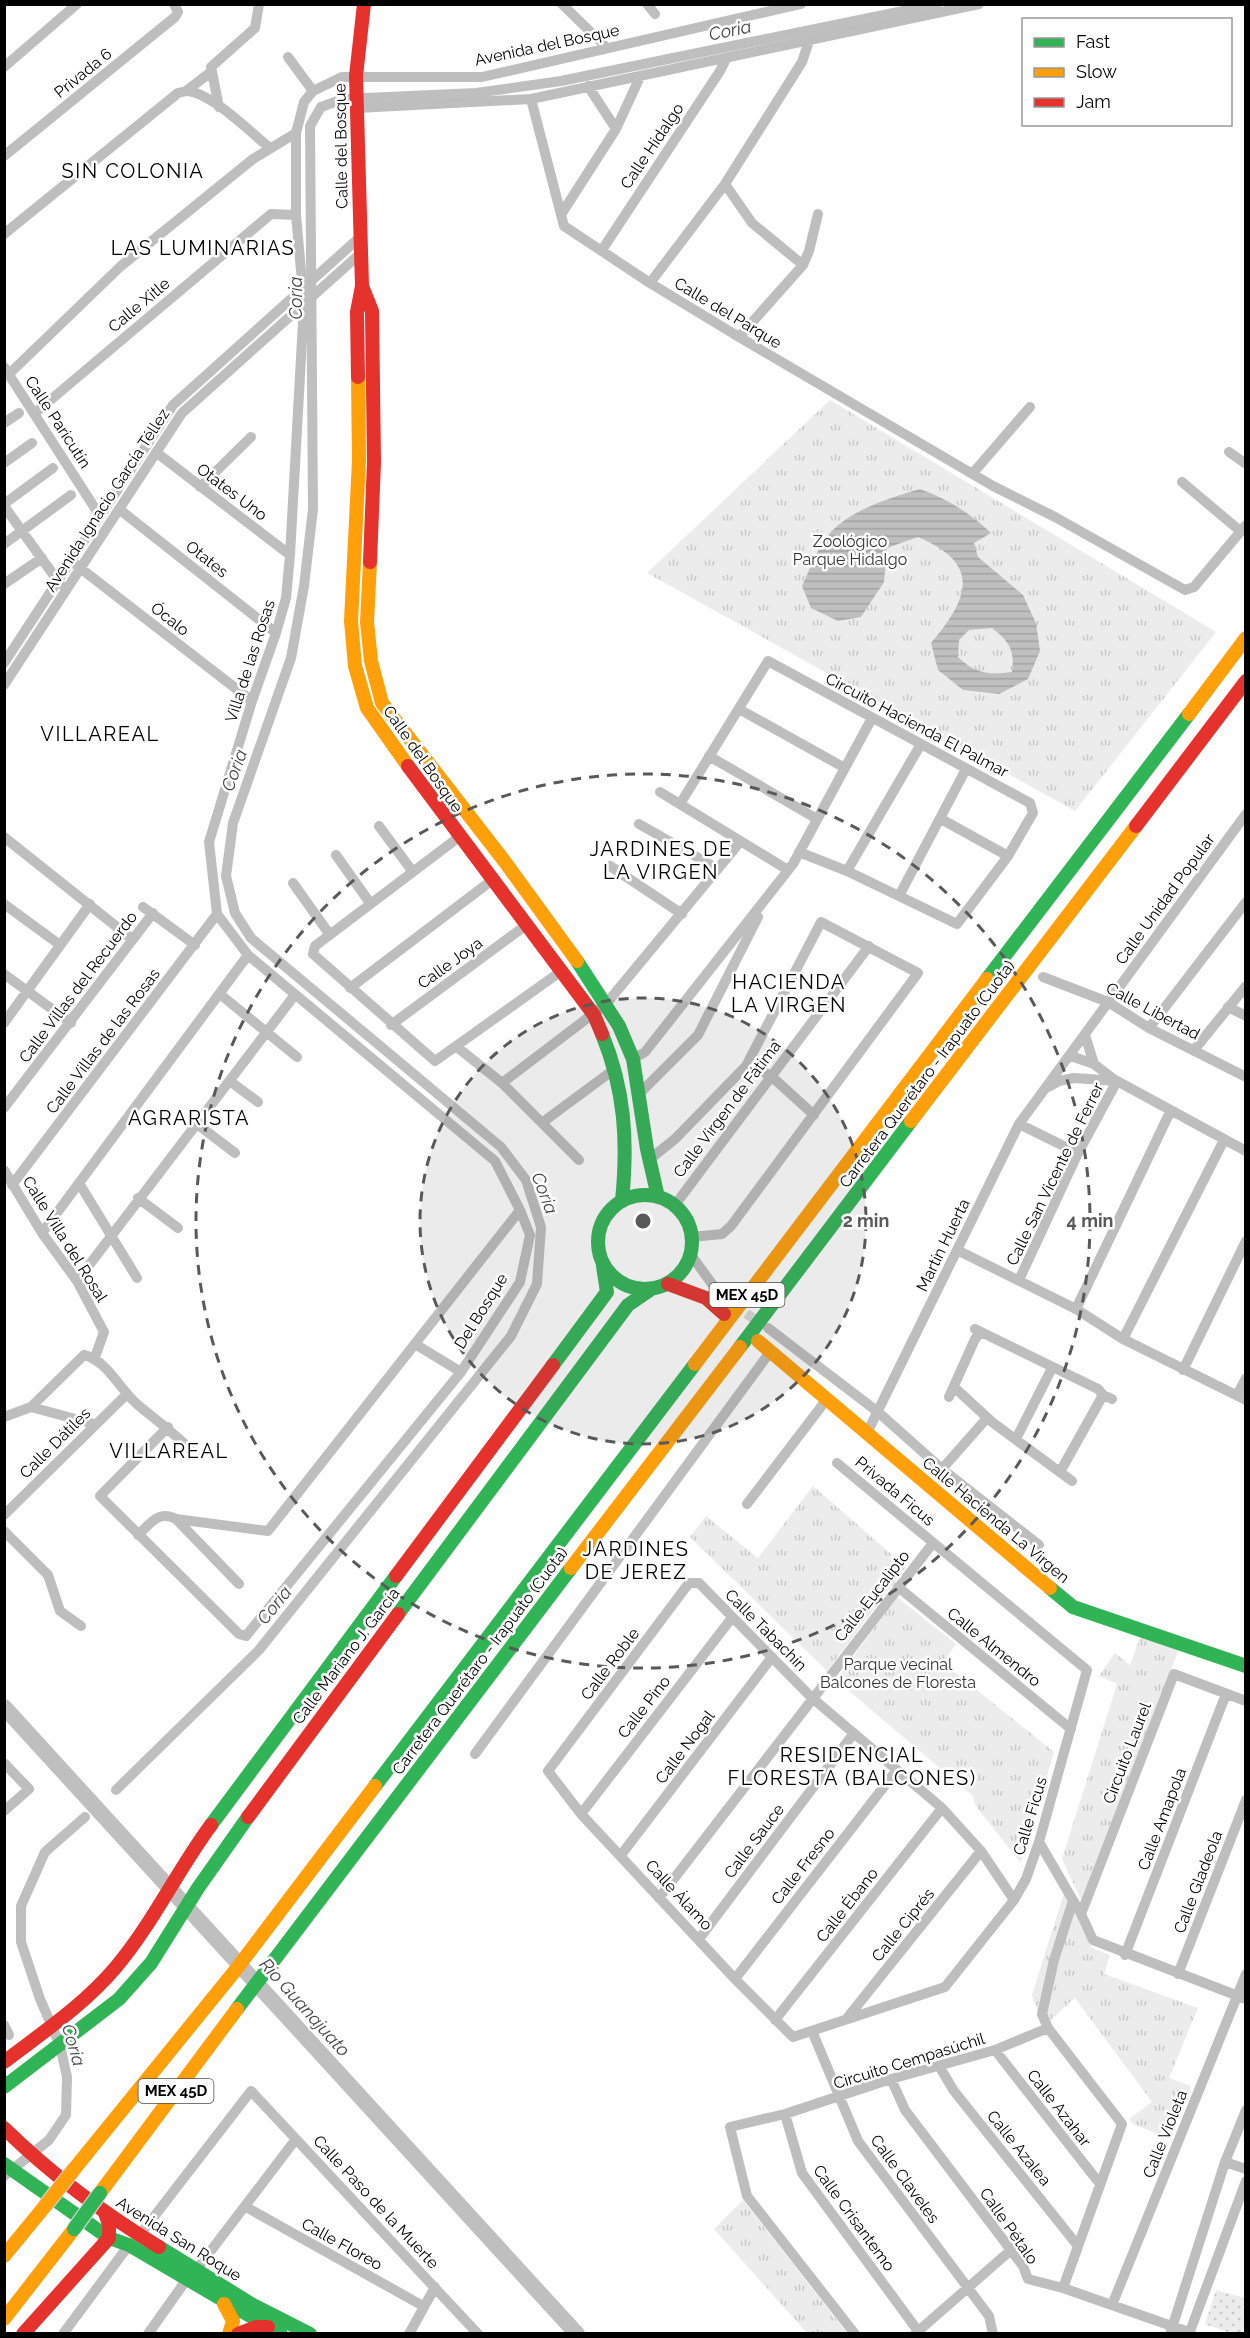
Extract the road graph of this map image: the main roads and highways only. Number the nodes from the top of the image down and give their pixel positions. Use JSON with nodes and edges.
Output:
{"nodes":[{"id":1,"x":364,"y":4,"type":"edge"},
{"id":2,"x":362,"y":286,"type":"junction"},
{"id":3,"x":1245,"y":638,"type":"edge"},
{"id":4,"x":1245,"y":681,"type":"edge"},
{"id":5,"x":658,"y":1197,"type":"junction"},
{"id":6,"x":622,"y":1201,"type":"junction"},
{"id":7,"x":603,"y":1266,"type":"junction"},
{"id":8,"x":668,"y":1284,"type":"junction"},
{"id":9,"x":650,"y":1290,"type":"junction"},
{"id":10,"x":727,"y":1308,"type":"tunnel mouth"},
{"id":11,"x":758,"y":1341,"type":"tunnel mouth"},
{"id":12,"x":1245,"y":1666,"type":"edge"},
{"id":13,"x":4,"y":2062,"type":"edge"},
{"id":14,"x":4,"y":2087,"type":"edge"},
{"id":15,"x":4,"y":2128,"type":"edge"},
{"id":16,"x":4,"y":2164,"type":"edge"},
{"id":17,"x":105,"y":2213,"type":"junction"},
{"id":18,"x":110,"y":2238,"type":"junction"},
{"id":19,"x":134,"y":2240,"type":"junction"},
{"id":20,"x":4,"y":2254,"type":"edge"},
{"id":21,"x":192,"y":2274,"type":"junction"},
{"id":22,"x":218,"y":2298,"type":"junction"},
{"id":23,"x":250,"y":2310,"type":"junction"},
{"id":24,"x":4,"y":2319,"type":"edge"},
{"id":25,"x":267,"y":2327,"type":"junction"},
{"id":26,"x":24,"y":2334,"type":"edge"},
{"id":27,"x":231,"y":2334,"type":"edge"},
{"id":28,"x":238,"y":2334,"type":"edge"},
{"id":29,"x":281,"y":2334,"type":"edge"},
{"id":30,"x":310,"y":2334,"type":"edge"}],
"edges":[{"from":1,"to":2,"type":"main road","name":"Calle del Bosque"},
{"from":2,"to":5,"type":"main road","name":"Calle del Bosque"},
{"from":2,"to":6,"type":"main road","name":"Calle del Bosque"},
{"from":3,"to":20,"type":"main road","name":"Carretera Querétaro - Irapuato (Cuota)","number":"MEX 45D","bridge":true},
{"from":4,"to":24,"type":"main road","name":"Carretera Querétaro - Irapuato (Cuota)","number":"MEX 45D","bridge":true},
{"from":5,"to":6,"type":"main road"},
{"from":5,"to":8,"type":"main road"},
{"from":6,"to":7,"type":"main road"},
{"from":7,"to":9,"type":"main road"},
{"from":7,"to":13,"type":"main road","name":"Calle Mariano J. García"},
{"from":8,"to":9,"type":"main road"},
{"from":8,"to":10,"type":"main road"},
{"from":9,"to":14,"type":"main road","name":"Calle Mariano J. García"},
{"from":11,"to":12,"type":"main road","name":"Calle Hacienda La Virgen"},
{"from":15,"to":17,"type":"main road","name":"Avenida San Roque"},
{"from":16,"to":18,"type":"main road","name":"Avenida San Roque"},
{"from":17,"to":18,"type":"main road"},
{"from":17,"to":19,"type":"main road","name":"Avenida San Roque"},
{"from":18,"to":19,"type":"main road","name":"Avenida San Roque"},
{"from":18,"to":26,"type":"main road"},
{"from":19,"to":21,"type":"main road","name":"Avenida San Roque"},
{"from":21,"to":22,"type":"main road","name":"Avenida San Roque"},
{"from":21,"to":23,"type":"main road","name":"Avenida San Roque"},
{"from":22,"to":23,"type":"main road","name":"Avenida San Roque"},
{"from":22,"to":27,"type":"main road"},
{"from":23,"to":25,"type":"main road","name":"Avenida San Roque"},
{"from":23,"to":30,"type":"main road","name":"Avenida San Roque"},
{"from":25,"to":28,"type":"main road"},
{"from":25,"to":29,"type":"main road","name":"Avenida San Roque"}]}
